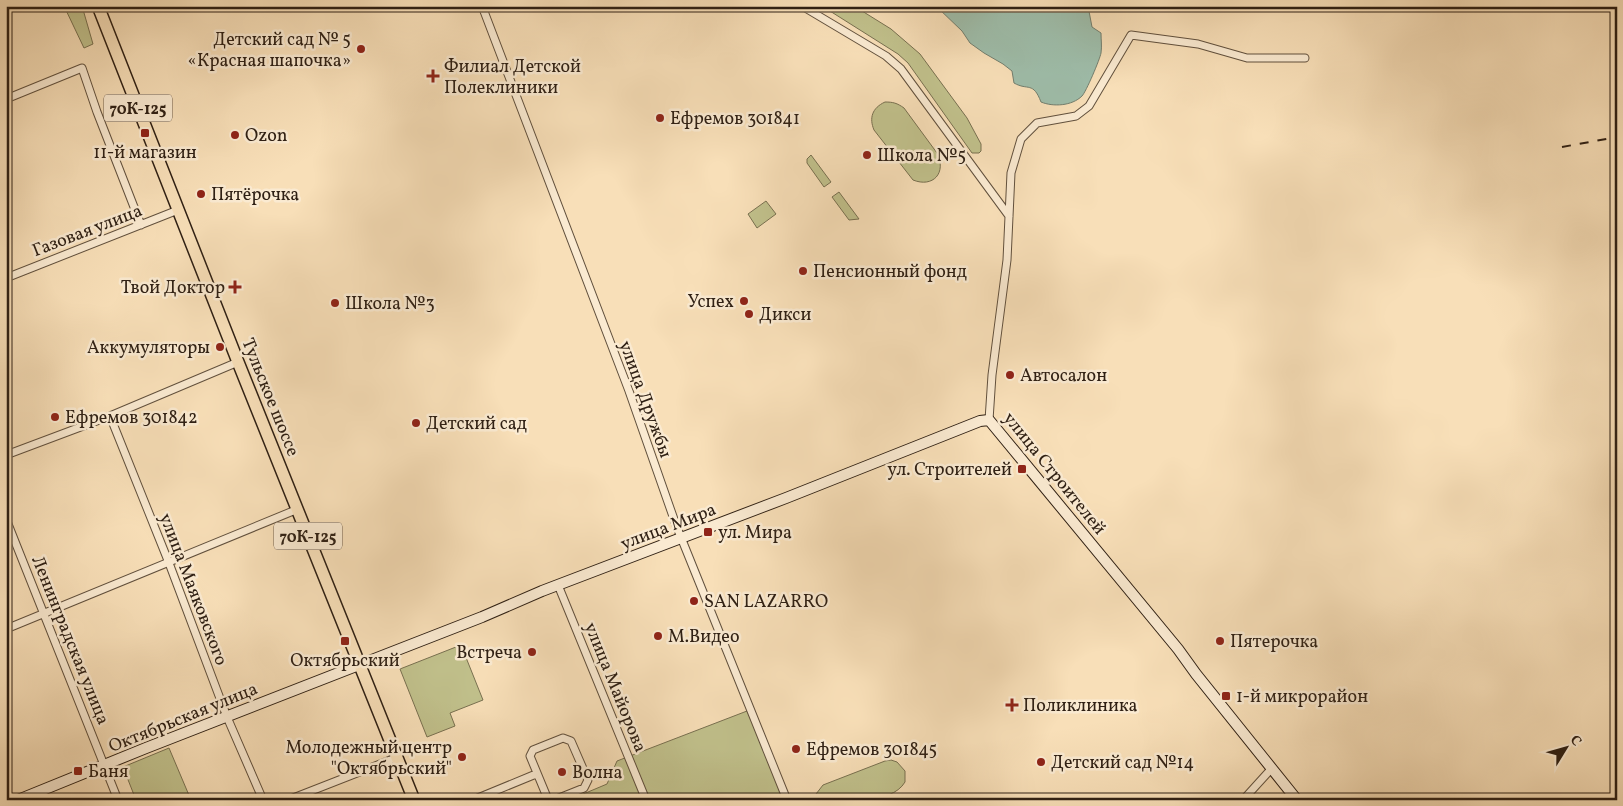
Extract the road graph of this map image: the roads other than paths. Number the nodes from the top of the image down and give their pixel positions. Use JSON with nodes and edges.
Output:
{"nodes":[{"id":1,"x":98,"y":6,"type":"edge"},
{"id":2,"x":482,"y":6,"type":"edge"},
{"id":3,"x":802,"y":6,"type":"edge"},
{"id":4,"x":1305,"y":58,"type":"dead end"},
{"id":5,"x":6,"y":99,"type":"edge"},
{"id":6,"x":178,"y":210,"type":"junction"},
{"id":7,"x":1009,"y":216,"type":"junction"},
{"id":8,"x":141,"y":225,"type":"junction"},
{"id":9,"x":6,"y":278,"type":"edge"},
{"id":10,"x":238,"y":362,"type":"junction"},
{"id":11,"x":110,"y":416,"type":"junction"},
{"id":12,"x":989,"y":420,"type":"junction"},
{"id":13,"x":6,"y":456,"type":"edge"},
{"id":14,"x":298,"y":509,"type":"junction"},
{"id":15,"x":6,"y":519,"type":"edge"},
{"id":16,"x":682,"y":538,"type":"junction"},
{"id":17,"x":169,"y":563,"type":"junction"},
{"id":18,"x":558,"y":585,"type":"junction"},
{"id":19,"x":45,"y":614,"type":"junction"},
{"id":20,"x":6,"y":629,"type":"edge"},
{"id":21,"x":360,"y":664,"type":"junction"},
{"id":22,"x":227,"y":716,"type":"junction"},
{"id":23,"x":398,"y":757,"type":"junction"},
{"id":24,"x":104,"y":765,"type":"junction"},
{"id":25,"x":1272,"y":768,"type":"junction"},
{"id":26,"x":536,"y":774,"type":"junction"},
{"id":27,"x":18,"y":800,"type":"edge"},
{"id":28,"x":118,"y":800,"type":"edge"},
{"id":29,"x":263,"y":800,"type":"edge"},
{"id":30,"x":288,"y":800,"type":"edge"},
{"id":31,"x":414,"y":800,"type":"edge"},
{"id":32,"x":473,"y":800,"type":"edge"},
{"id":33,"x":553,"y":800,"type":"edge"},
{"id":34,"x":646,"y":800,"type":"edge"},
{"id":35,"x":787,"y":800,"type":"edge"},
{"id":36,"x":1242,"y":800,"type":"edge"},
{"id":37,"x":1297,"y":800,"type":"edge"}],
"edges":[{"from":1,"to":6,"type":"main road","name":"Тульское шоссе","number":"70К-125"},
{"from":2,"to":16,"type":"street","name":"улица Дружбы"},
{"from":3,"to":7,"type":"street"},
{"from":4,"to":7,"type":"street","name":"улица Строителей"},
{"from":5,"to":8,"type":"street"},
{"from":6,"to":8,"type":"street","name":"Газовая улица"},
{"from":6,"to":10,"type":"main road","name":"Тульское шоссе","number":"70К-125"},
{"from":7,"to":12,"type":"street","name":"улица Строителей"},
{"from":8,"to":9,"type":"street","name":"Газовая улица"},
{"from":10,"to":11,"type":"street"},
{"from":10,"to":14,"type":"main road","name":"Тульское шоссе","number":"70К-125"},
{"from":11,"to":13,"type":"street"},
{"from":11,"to":17,"type":"street","name":"улица Маяковского"},
{"from":12,"to":16,"type":"street","name":"улица Мира"},
{"from":12,"to":25,"type":"street","name":"улица Строителей"},
{"from":14,"to":17,"type":"street"},
{"from":14,"to":21,"type":"main road","name":"Тульское шоссе","number":"70К-125"},
{"from":15,"to":19,"type":"street","name":"Ленинградская улица"},
{"from":16,"to":18,"type":"street","name":"улица Мира"},
{"from":16,"to":35,"type":"street","name":"улица Дружбы"},
{"from":17,"to":19,"type":"street"},
{"from":17,"to":22,"type":"street","name":"улица Маяковского"},
{"from":18,"to":21,"type":"street","name":"улица Мира"},
{"from":18,"to":34,"type":"street","name":"улица Майорова"},
{"from":19,"to":20,"type":"street"},
{"from":19,"to":24,"type":"street","name":"Ленинградская улица"},
{"from":21,"to":22,"type":"street","name":"Октябрьская улица"},
{"from":21,"to":23,"type":"main road","name":"Тульское шоссе","number":"70К-125"},
{"from":22,"to":24,"type":"street","name":"Октябрьская улица"},
{"from":22,"to":29,"type":"street","name":"улица Маяковского"},
{"from":23,"to":30,"type":"street"},
{"from":23,"to":31,"type":"main road","name":"Тульское шоссе","number":"70К-125"},
{"from":24,"to":27,"type":"street","name":"Октябрьская улица"},
{"from":24,"to":28,"type":"street","name":"Ленинградская улица"},
{"from":25,"to":36,"type":"street"},
{"from":25,"to":37,"type":"street","name":"улица Строителей"},
{"from":26,"to":32,"type":"street"},
{"from":26,"to":33,"type":"street"},
{"from":26,"to":33,"type":"street"}]}
